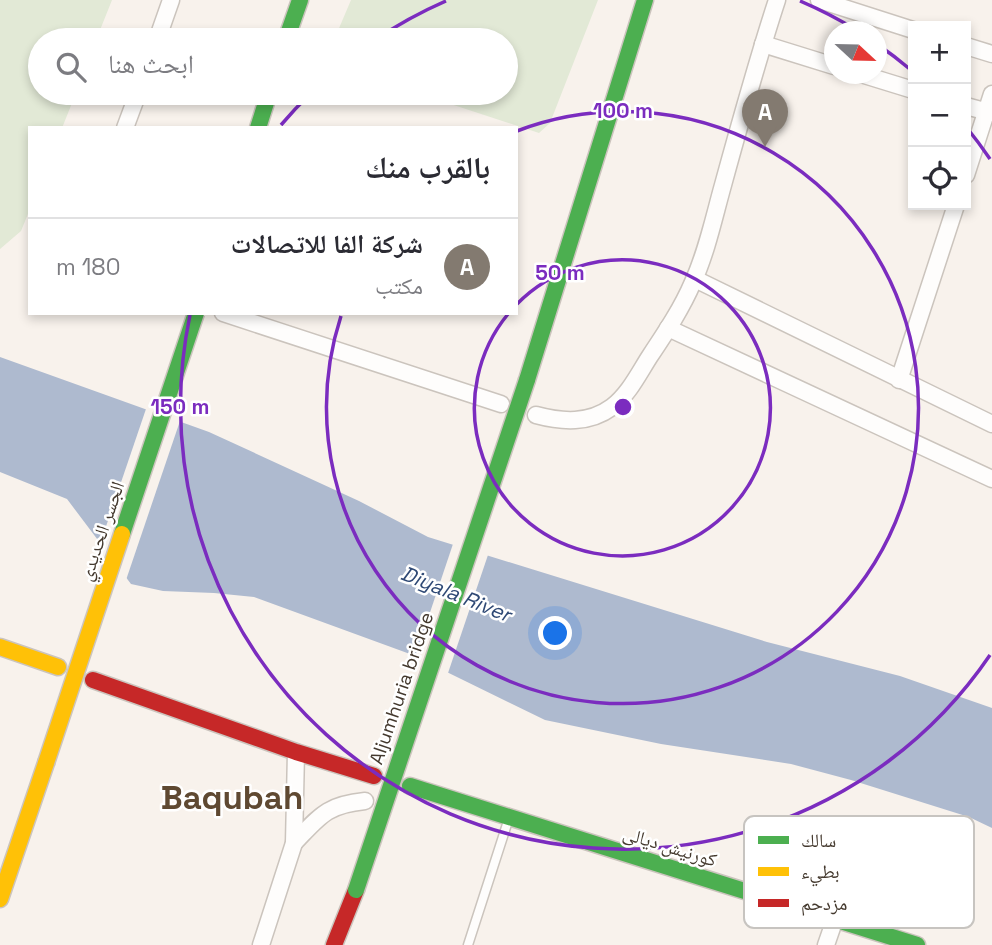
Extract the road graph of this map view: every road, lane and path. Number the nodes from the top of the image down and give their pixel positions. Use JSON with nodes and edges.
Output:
{"nodes":[{"id":1,"x":172,"y":0,"type":"edge"},
{"id":2,"x":300,"y":0,"type":"edge"},
{"id":3,"x":645,"y":0,"type":"edge"},
{"id":4,"x":777,"y":0,"type":"edge"},
{"id":5,"x":819,"y":0,"type":"edge"},
{"id":6,"x":162,"y":28,"type":"edge"},
{"id":7,"x":290,"y":28,"type":"edge"},
{"id":8,"x":908,"y":28,"type":"edge"},
{"id":9,"x":763,"y":44,"type":"junction"},
{"id":10,"x":971,"y":48,"type":"edge"},
{"id":11,"x":992,"y":54,"type":"edge"},
{"id":12,"x":824,"y":62,"type":"edge"},
{"id":13,"x":887,"y":82,"type":"edge"},
{"id":14,"x":908,"y":88,"type":"edge"},
{"id":15,"x":992,"y":94,"type":"edge"},
{"id":16,"x":134,"y":105,"type":"edge"},
{"id":17,"x":265,"y":105,"type":"edge"},
{"id":18,"x":971,"y":108,"type":"edge"},
{"id":19,"x":989,"y":113,"type":"edge"},
{"id":20,"x":126,"y":126,"type":"edge"},
{"id":21,"x":259,"y":126,"type":"edge"},
{"id":22,"x":971,"y":162,"type":"edge"},
{"id":23,"x":954,"y":210,"type":"edge"},
{"id":24,"x":695,"y":279,"type":"junction"},
{"id":25,"x":195,"y":315,"type":"edge"},
{"id":26,"x":229,"y":315,"type":"edge"},
{"id":27,"x":668,"y":328,"type":"junction"},
{"id":28,"x":899,"y":380,"type":"junction"},
{"id":29,"x":501,"y":404,"type":"dead end"},
{"id":30,"x":536,"y":415,"type":"dead end"},
{"id":31,"x":992,"y":424,"type":"edge"},
{"id":32,"x":992,"y":479,"type":"edge"},
{"id":33,"x":0,"y":647,"type":"edge"},
{"id":34,"x":58,"y":667,"type":"dead end"},
{"id":35,"x":93,"y":680,"type":"dead end"},
{"id":36,"x":296,"y":752,"type":"junction"},
{"id":37,"x":374,"y":776,"type":"dead end"},
{"id":38,"x":408,"y":792,"type":"dead end"},
{"id":39,"x":366,"y":801,"type":"dead end"},
{"id":40,"x":509,"y":818,"type":"junction"},
{"id":41,"x":294,"y":843,"type":"junction"},
{"id":42,"x":744,"y":891,"type":"edge"},
{"id":43,"x":0,"y":898,"type":"edge"},
{"id":44,"x":832,"y":928,"type":"edge"},
{"id":45,"x":863,"y":928,"type":"edge"},
{"id":46,"x":261,"y":945,"type":"edge"},
{"id":47,"x":334,"y":945,"type":"edge"},
{"id":48,"x":468,"y":945,"type":"edge"},
{"id":49,"x":825,"y":945,"type":"edge"},
{"id":50,"x":917,"y":945,"type":"edge"}],
"edges":[{"from":1,"to":6,"type":"street"},
{"from":2,"to":7,"type":"main road"},
{"from":3,"to":47,"type":"main road","name":"Aljumhuria bridge","bridge":true},
{"from":4,"to":9,"type":"street"},
{"from":5,"to":8,"type":"street"},
{"from":9,"to":12,"type":"street"},
{"from":9,"to":24,"type":"street"},
{"from":10,"to":11,"type":"street"},
{"from":13,"to":14,"type":"street"},
{"from":15,"to":19,"type":"street"},
{"from":16,"to":20,"type":"street"},
{"from":17,"to":21,"type":"main road"},
{"from":18,"to":19,"type":"street"},
{"from":19,"to":22,"type":"street"},
{"from":23,"to":28,"type":"street"},
{"from":24,"to":27,"type":"street"},
{"from":24,"to":28,"type":"street"},
{"from":25,"to":43,"type":"main road","name":"الجسر الحديدي","bridge":true},
{"from":26,"to":29,"type":"street"},
{"from":27,"to":30,"type":"street"},
{"from":27,"to":32,"type":"street"},
{"from":28,"to":31,"type":"street"},
{"from":33,"to":34,"type":"main road"},
{"from":35,"to":36,"type":"main road"},
{"from":36,"to":37,"type":"main road"},
{"from":36,"to":41,"type":"street"},
{"from":38,"to":40,"type":"main road","name":"كورنيش ديالى"},
{"from":39,"to":41,"type":"street"},
{"from":40,"to":42,"type":"main road","name":"كورنيش ديالى"},
{"from":40,"to":48,"type":"lane"},
{"from":41,"to":46,"type":"street"},
{"from":44,"to":49,"type":"street"},
{"from":45,"to":50,"type":"main road","name":"كورنيش ديالى"}]}
